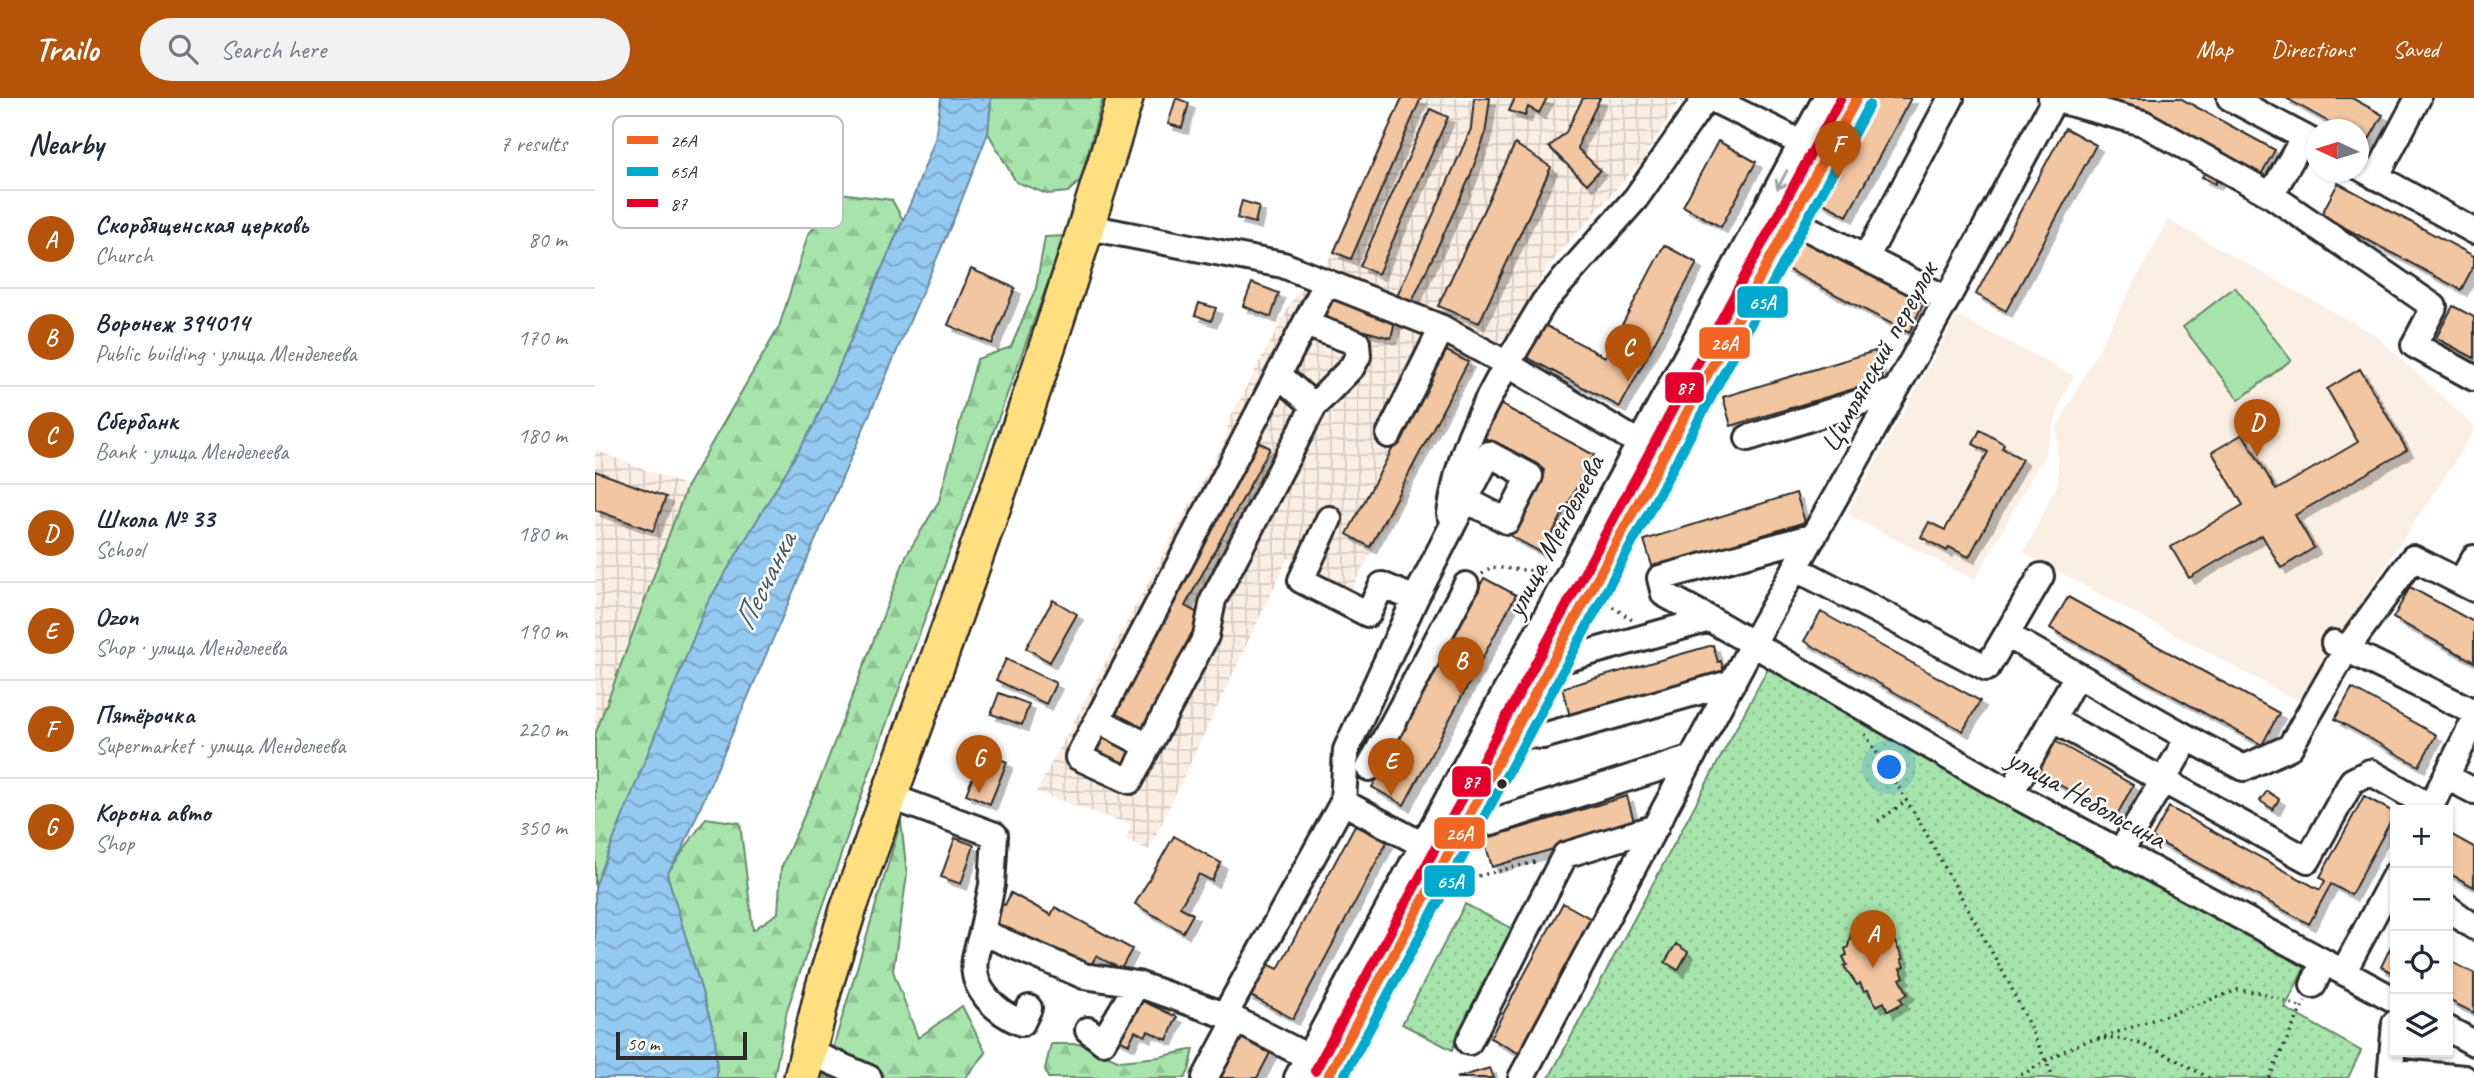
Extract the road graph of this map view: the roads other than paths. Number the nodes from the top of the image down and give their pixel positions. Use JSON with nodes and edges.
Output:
{"nodes":[{"id":1,"x":1125,"y":98,"type":"edge"},
{"id":2,"x":1708,"y":98,"type":"edge"},
{"id":3,"x":1826,"y":98,"type":"edge"},
{"id":4,"x":1857,"y":98,"type":"edge"},
{"id":5,"x":1951,"y":98,"type":"edge"},
{"id":6,"x":2230,"y":98,"type":"edge"},
{"id":7,"x":2418,"y":98,"type":"edge"},
{"id":8,"x":2054,"y":99,"type":"edge"},
{"id":9,"x":2306,"y":138,"type":"edge"},
{"id":10,"x":1801,"y":144,"type":"junction"},
{"id":11,"x":2306,"y":146,"type":"edge"},
{"id":12,"x":2369,"y":169,"type":"edge"},
{"id":13,"x":2369,"y":173,"type":"edge"},
{"id":14,"x":2271,"y":195,"type":"junction"},
{"id":15,"x":1791,"y":219,"type":"junction"},
{"id":16,"x":2472,"y":225,"type":"edge"},
{"id":17,"x":1088,"y":227,"type":"junction"},
{"id":18,"x":1866,"y":258,"type":"junction"},
{"id":19,"x":1327,"y":282,"type":"junction"},
{"id":20,"x":1947,"y":299,"type":"junction"},
{"id":21,"x":1305,"y":324,"type":"junction"},
{"id":22,"x":1442,"y":328,"type":"junction"},
{"id":23,"x":1507,"y":364,"type":"junction"},
{"id":24,"x":1279,"y":375,"type":"junction"},
{"id":25,"x":2474,"y":378,"type":"edge"},
{"id":26,"x":1895,"y":391,"type":"junction"},
{"id":27,"x":1314,"y":406,"type":"junction"},
{"id":28,"x":1389,"y":435,"type":"dead end"},
{"id":29,"x":1748,"y":438,"type":"dead end"},
{"id":30,"x":1639,"y":443,"type":"junction"},
{"id":31,"x":1466,"y":499,"type":"dead end"},
{"id":32,"x":1329,"y":519,"type":"dead end"},
{"id":33,"x":1447,"y":535,"type":"junction"},
{"id":34,"x":1814,"y":536,"type":"junction"},
{"id":35,"x":2474,"y":558,"type":"edge"},
{"id":36,"x":1795,"y":568,"type":"junction"},
{"id":37,"x":2041,"y":576,"type":"dead end"},
{"id":38,"x":1466,"y":585,"type":"road end"},
{"id":39,"x":2468,"y":586,"type":"edge"},
{"id":40,"x":1415,"y":599,"type":"junction"},
{"id":41,"x":1710,"y":620,"type":"junction"},
{"id":42,"x":2007,"y":635,"type":"junction"},
{"id":43,"x":1752,"y":645,"type":"junction"},
{"id":44,"x":2340,"y":646,"type":"junction"},
{"id":45,"x":1557,"y":653,"type":"junction"},
{"id":46,"x":1386,"y":663,"type":"junction"},
{"id":47,"x":2077,"y":676,"type":"junction"},
{"id":48,"x":1418,"y":677,"type":"junction"},
{"id":49,"x":1733,"y":682,"type":"junction"},
{"id":50,"x":2474,"y":712,"type":"edge"},
{"id":51,"x":1098,"y":720,"type":"junction"},
{"id":52,"x":2053,"y":720,"type":"junction"},
{"id":53,"x":2474,"y":721,"type":"edge"},
{"id":54,"x":1516,"y":729,"type":"junction"},
{"id":55,"x":2188,"y":738,"type":"junction"},
{"id":56,"x":1148,"y":746,"type":"junction"},
{"id":57,"x":1692,"y":758,"type":"junction"},
{"id":58,"x":1369,"y":768,"type":"dead end"},
{"id":59,"x":2447,"y":777,"type":"junction"},
{"id":60,"x":2163,"y":781,"type":"junction"},
{"id":61,"x":2474,"y":791,"type":"edge"},
{"id":62,"x":2011,"y":793,"type":"junction"},
{"id":63,"x":889,"y":796,"type":"junction"},
{"id":64,"x":1343,"y":803,"type":"junction"},
{"id":65,"x":2425,"y":805,"type":"edge"},
{"id":66,"x":2432,"y":805,"type":"edge"},
{"id":67,"x":1467,"y":818,"type":"junction"},
{"id":68,"x":1656,"y":827,"type":"junction"},
{"id":69,"x":1423,"y":845,"type":"junction"},
{"id":70,"x":2120,"y":853,"type":"junction"},
{"id":71,"x":2390,"y":882,"type":"edge"},
{"id":72,"x":2453,"y":912,"type":"edge"},
{"id":73,"x":2474,"y":927,"type":"edge"},
{"id":74,"x":982,"y":932,"type":"junction"},
{"id":75,"x":2327,"y":973,"type":"junction"},
{"id":76,"x":1137,"y":984,"type":"junction"},
{"id":77,"x":2390,"y":998,"type":"edge"},
{"id":78,"x":1029,"y":1008,"type":"dead end"},
{"id":79,"x":1231,"y":1017,"type":"junction"},
{"id":80,"x":1088,"y":1030,"type":"dead end"},
{"id":81,"x":2453,"y":1032,"type":"edge"},
{"id":82,"x":1469,"y":1042,"type":"dead end"},
{"id":83,"x":2474,"y":1043,"type":"edge"},
{"id":84,"x":2392,"y":1057,"type":"edge"},
{"id":85,"x":805,"y":1064,"type":"edge"},
{"id":86,"x":1302,"y":1068,"type":"edge"},
{"id":87,"x":1329,"y":1074,"type":"edge"},
{"id":88,"x":2391,"y":1075,"type":"edge"},
{"id":89,"x":869,"y":1078,"type":"edge"},
{"id":90,"x":1205,"y":1078,"type":"edge"},
{"id":91,"x":1521,"y":1078,"type":"edge"},
{"id":92,"x":2463,"y":1078,"type":"edge"}],
"edges":[{"from":1,"to":17,"type":"highway"},
{"from":2,"to":10,"type":"street"},
{"from":2,"to":23,"type":"street"},
{"from":3,"to":10,"type":"street","name":"улица Менделеева"},
{"from":4,"to":15,"type":"street","name":"улица Менделеева"},
{"from":5,"to":18,"type":"street"},
{"from":6,"to":9,"type":"street"},
{"from":7,"to":12,"type":"street"},
{"from":8,"to":14,"type":"street"},
{"from":8,"to":20,"type":"street","name":"Цимлянский переулок"},
{"from":10,"to":30,"type":"street","name":"улица Менделеева","one_way":true},
{"from":11,"to":14,"type":"street"},
{"from":13,"to":16,"type":"street"},
{"from":14,"to":25,"type":"street"},
{"from":15,"to":18,"type":"street"},
{"from":15,"to":45,"type":"street","name":"улица Менделеева"},
{"from":17,"to":19,"type":"street"},
{"from":17,"to":63,"type":"highway"},
{"from":18,"to":20,"type":"street"},
{"from":19,"to":21,"type":"street"},
{"from":19,"to":22,"type":"street"},
{"from":20,"to":26,"type":"street","name":"Цимлянский переулок"},
{"from":21,"to":24,"type":"street"},
{"from":21,"to":27,"type":"street"},
{"from":22,"to":23,"type":"street"},
{"from":22,"to":28,"type":"street"},
{"from":23,"to":30,"type":"street"},
{"from":23,"to":33,"type":"street"},
{"from":24,"to":27,"type":"street"},
{"from":24,"to":51,"type":"street"},
{"from":26,"to":29,"type":"street"},
{"from":26,"to":34,"type":"street","name":"Цимлянский переулок"},
{"from":27,"to":56,"type":"street"},
{"from":30,"to":69,"type":"street","name":"улица Менделеева"},
{"from":31,"to":33,"type":"street"},
{"from":32,"to":40,"type":"street"},
{"from":33,"to":40,"type":"street"},
{"from":34,"to":36,"type":"street","name":"Цимлянский переулок"},
{"from":34,"to":41,"type":"street","name":"улица Небольсина"},
{"from":35,"to":39,"type":"street"},
{"from":36,"to":42,"type":"street"},
{"from":36,"to":43,"type":"street","name":"Цимлянский переулок"},
{"from":37,"to":42,"type":"street"},
{"from":38,"to":48,"type":"street"},
{"from":39,"to":44,"type":"street"},
{"from":40,"to":46,"type":"street"},
{"from":41,"to":43,"type":"street","name":"улица Небольсина"},
{"from":41,"to":45,"type":"street"},
{"from":42,"to":47,"type":"street"},
{"from":43,"to":49,"type":"street","name":"Цимлянский переулок"},
{"from":43,"to":62,"type":"street","name":"улица Небольсина"},
{"from":44,"to":50,"type":"street"},
{"from":44,"to":55,"type":"street"},
{"from":45,"to":54,"type":"street","name":"улица Менделеева"},
{"from":46,"to":48,"type":"street"},
{"from":46,"to":64,"type":"street"},
{"from":47,"to":52,"type":"street"},
{"from":47,"to":55,"type":"street"},
{"from":48,"to":58,"type":"street"},
{"from":49,"to":54,"type":"street"},
{"from":49,"to":57,"type":"street","name":"Цимлянский переулок"},
{"from":51,"to":56,"type":"street"},
{"from":51,"to":56,"type":"street"},
{"from":52,"to":60,"type":"street"},
{"from":52,"to":62,"type":"street"},
{"from":53,"to":59,"type":"street"},
{"from":54,"to":67,"type":"street","name":"улица Менделеева"},
{"from":55,"to":60,"type":"street"},
{"from":57,"to":67,"type":"street"},
{"from":57,"to":68,"type":"street","name":"Цимлянский переулок"},
{"from":59,"to":61,"type":"street"},
{"from":59,"to":66,"type":"street"},
{"from":60,"to":65,"type":"street"},
{"from":60,"to":70,"type":"street"},
{"from":62,"to":70,"type":"street","name":"улица Небольсина"},
{"from":63,"to":74,"type":"street"},
{"from":63,"to":85,"type":"highway"},
{"from":64,"to":69,"type":"street"},
{"from":64,"to":79,"type":"street"},
{"from":67,"to":87,"type":"street","name":"улица Менделеева"},
{"from":68,"to":82,"type":"street"},
{"from":68,"to":91,"type":"street","name":"Цимлянский переулок"},
{"from":69,"to":86,"type":"street","name":"улица Менделеева"},
{"from":70,"to":75,"type":"street","name":"улица Небольсина"},
{"from":71,"to":75,"type":"street"},
{"from":72,"to":73,"type":"street"},
{"from":74,"to":76,"type":"street"},
{"from":74,"to":78,"type":"street"},
{"from":75,"to":77,"type":"street","name":"улица Небольсина"},
{"from":76,"to":79,"type":"street"},
{"from":76,"to":80,"type":"street"},
{"from":79,"to":86,"type":"street"},
{"from":79,"to":90,"type":"street"},
{"from":81,"to":83,"type":"street"},
{"from":84,"to":88,"type":"street"},
{"from":85,"to":89,"type":"street"},
{"from":86,"to":87,"type":"street"},
{"from":88,"to":92,"type":"street"}]}
